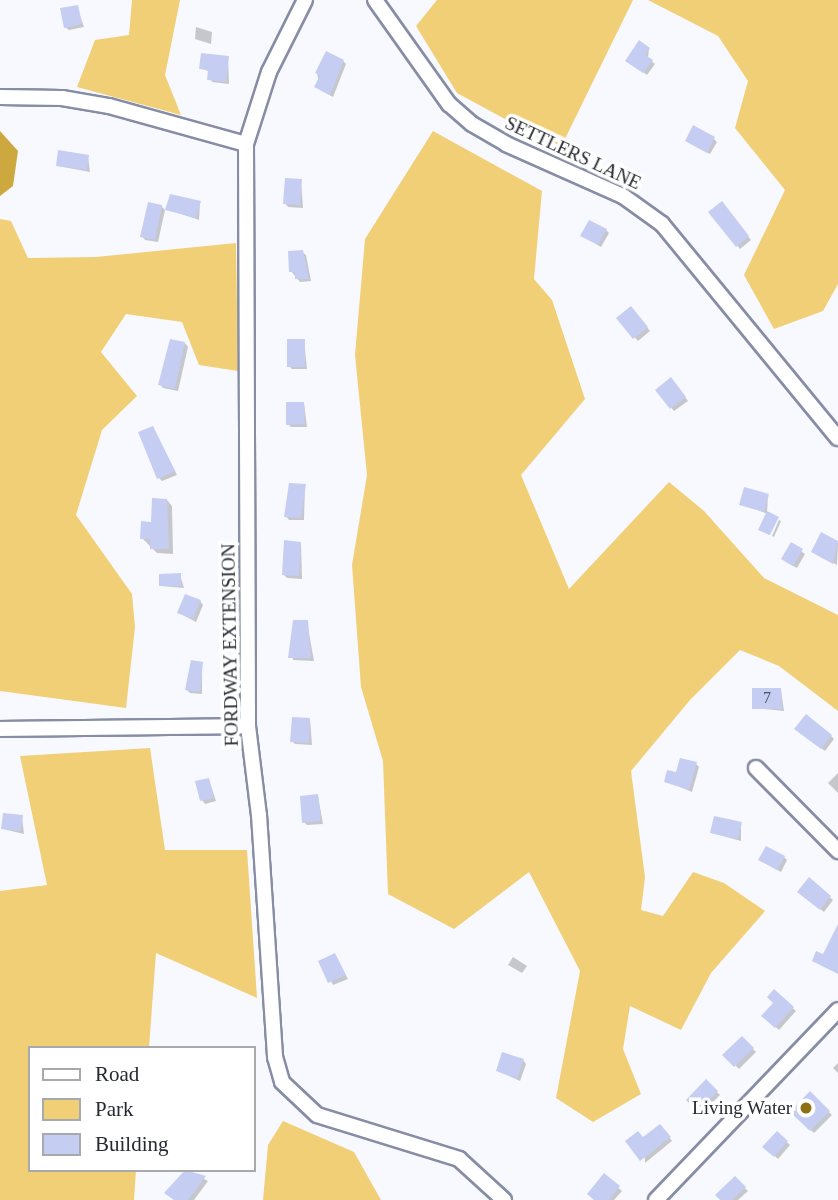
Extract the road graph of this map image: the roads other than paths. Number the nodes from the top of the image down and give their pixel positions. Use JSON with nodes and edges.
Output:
{"nodes":[{"id":1,"x":304,"y":0,"type":"edge"},
{"id":2,"x":375,"y":0,"type":"edge"},
{"id":3,"x":0,"y":97,"type":"edge"},
{"id":4,"x":246,"y":144,"type":"junction"},
{"id":5,"x":838,"y":438,"type":"edge"},
{"id":6,"x":248,"y":726,"type":"junction"},
{"id":7,"x":0,"y":729,"type":"edge"},
{"id":8,"x":757,"y":768,"type":"dead end"},
{"id":9,"x":838,"y":851,"type":"edge"},
{"id":10,"x":838,"y":1010,"type":"edge"},
{"id":11,"x":504,"y":1200,"type":"edge"},
{"id":12,"x":656,"y":1200,"type":"edge"}],
"edges":[{"from":1,"to":4,"type":"street","name":"FORDWAY EXTENSION"},
{"from":2,"to":5,"type":"street","name":"SETTLERS LANE"},
{"from":3,"to":4,"type":"street"},
{"from":4,"to":6,"type":"street","name":"FORDWAY EXTENSION"},
{"from":6,"to":7,"type":"street"},
{"from":6,"to":11,"type":"street","name":"FORDWAY EXTENSION"},
{"from":8,"to":9,"type":"street"},
{"from":10,"to":12,"type":"street"}]}
